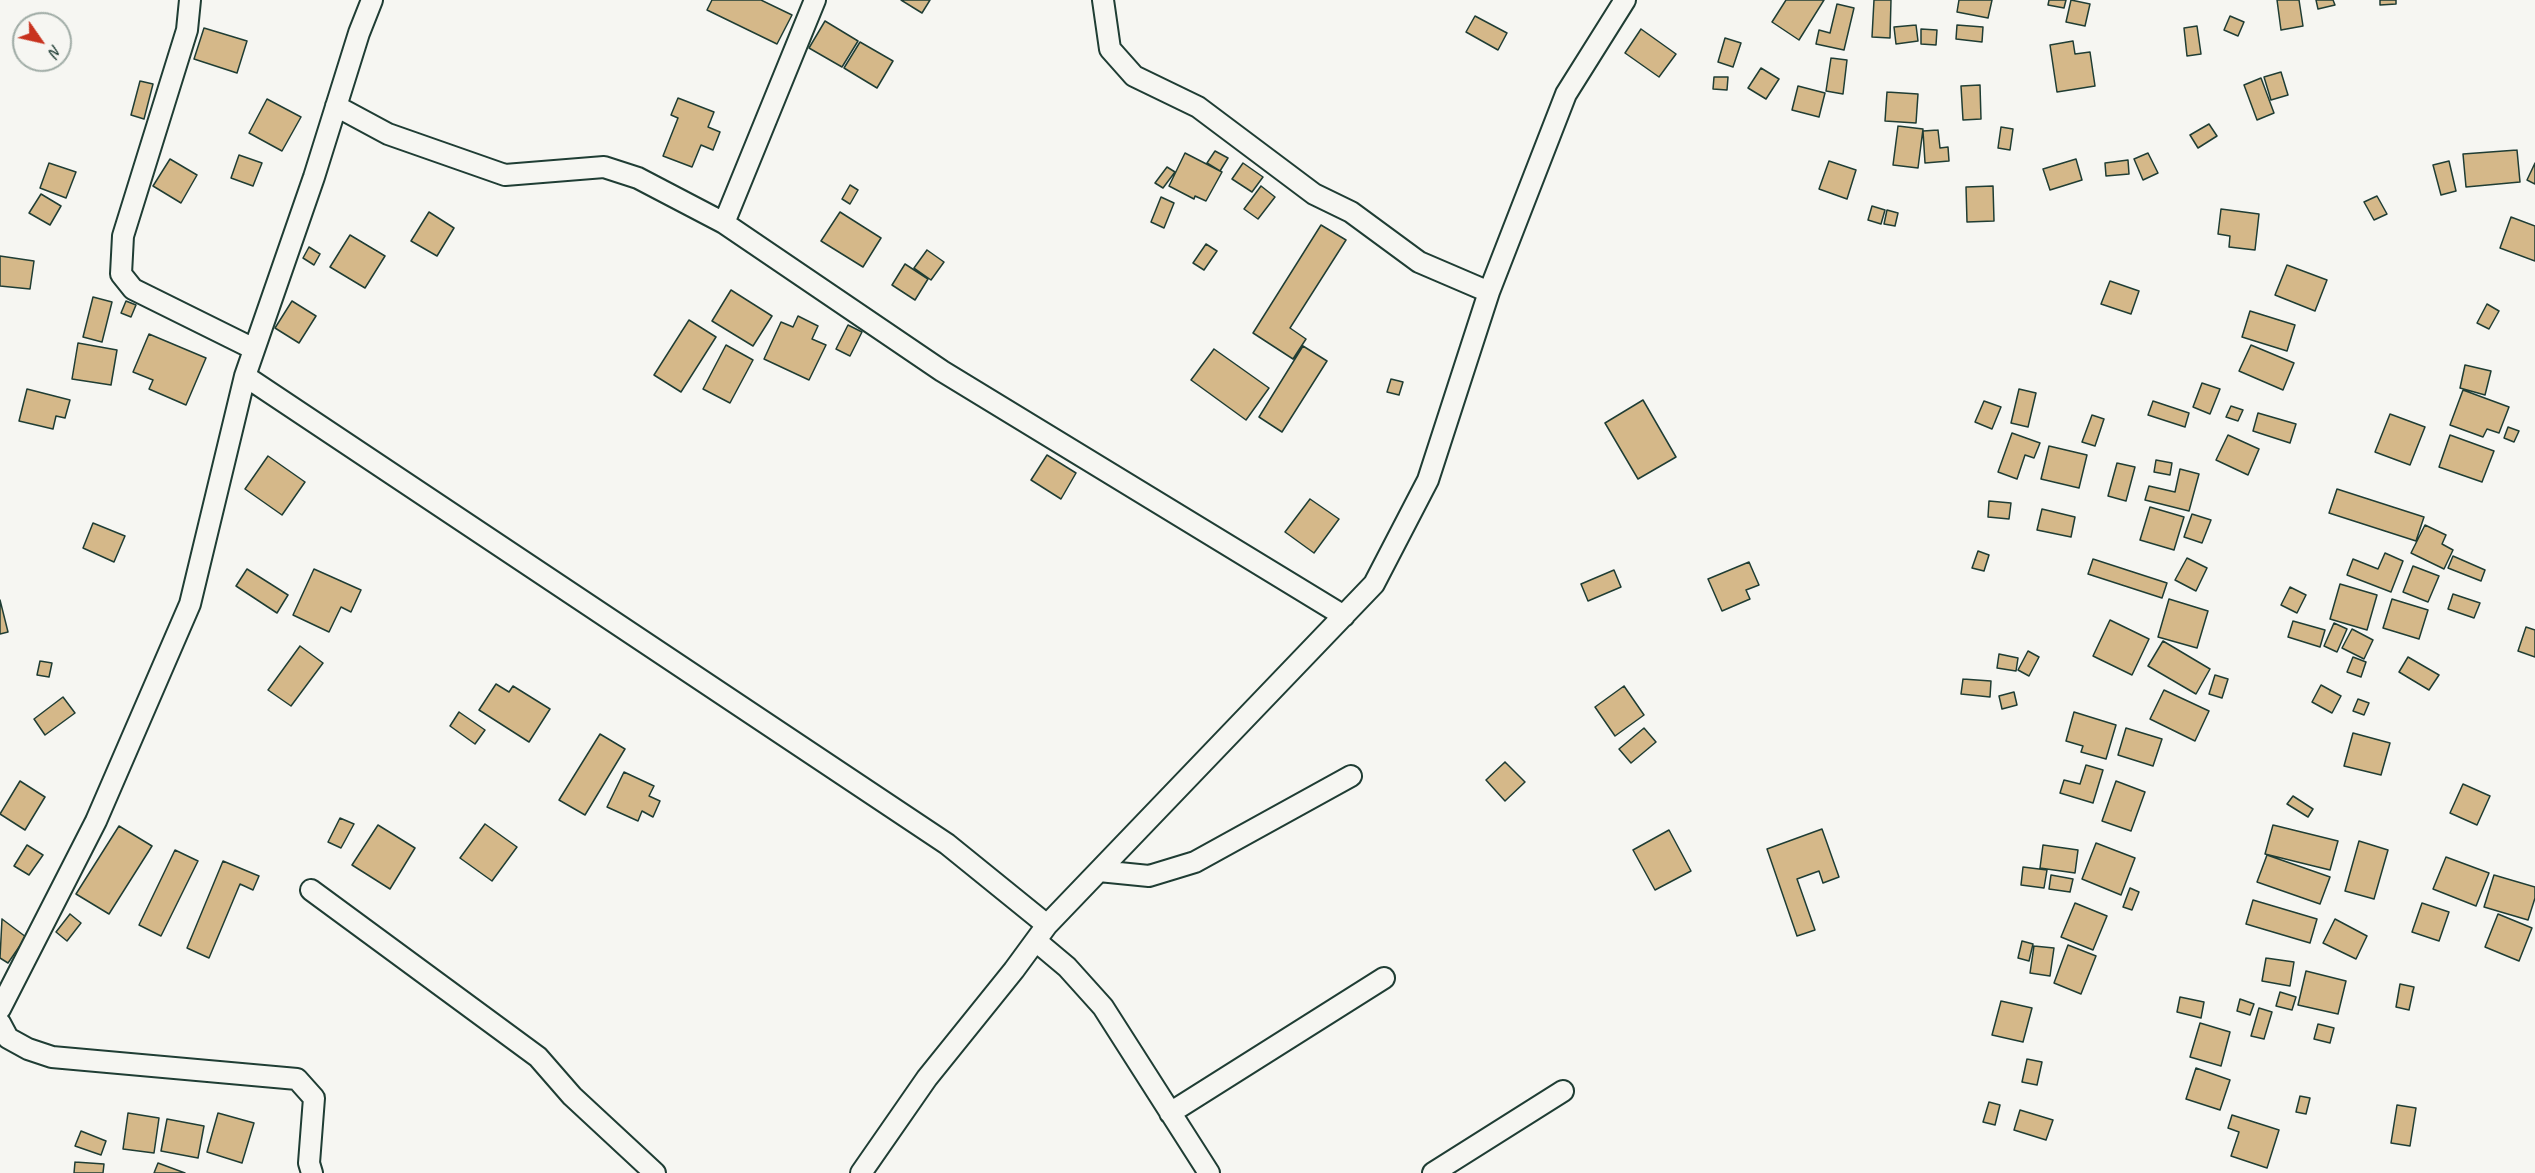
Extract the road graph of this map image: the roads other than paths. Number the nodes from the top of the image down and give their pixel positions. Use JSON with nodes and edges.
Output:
{"nodes":[{"id":1,"x":190,"y":0,"type":"edge"},
{"id":2,"x":372,"y":0,"type":"edge"},
{"id":3,"x":815,"y":0,"type":"edge"},
{"id":4,"x":1103,"y":0,"type":"edge"},
{"id":5,"x":1625,"y":0,"type":"edge"},
{"id":6,"x":336,"y":106,"type":"junction"},
{"id":7,"x":724,"y":224,"type":"junction"},
{"id":8,"x":1489,"y":292,"type":"junction"},
{"id":9,"x":254,"y":349,"type":"junction"},
{"id":10,"x":244,"y":376,"type":"junction"},
{"id":11,"x":1344,"y":616,"type":"junction"},
{"id":12,"x":1351,"y":776,"type":"dead end"},
{"id":13,"x":1099,"y":871,"type":"junction"},
{"id":14,"x":311,"y":890,"type":"dead end"},
{"id":15,"x":1042,"y":933,"type":"junction"},
{"id":16,"x":1384,"y":978,"type":"dead end"},
{"id":17,"x":0,"y":1009,"type":"edge"},
{"id":18,"x":3,"y":1035,"type":"edge"},
{"id":19,"x":1563,"y":1091,"type":"dead end"},
{"id":20,"x":1170,"y":1113,"type":"junction"},
{"id":21,"x":312,"y":1173,"type":"edge"},
{"id":22,"x":655,"y":1173,"type":"edge"},
{"id":23,"x":861,"y":1173,"type":"edge"},
{"id":24,"x":1209,"y":1173,"type":"edge"},
{"id":25,"x":1433,"y":1173,"type":"edge"}],
"edges":[{"from":1,"to":9,"type":"street"},
{"from":2,"to":6,"type":"street"},
{"from":3,"to":7,"type":"street"},
{"from":4,"to":8,"type":"street"},
{"from":5,"to":8,"type":"street"},
{"from":6,"to":7,"type":"street"},
{"from":6,"to":9,"type":"street"},
{"from":7,"to":11,"type":"street"},
{"from":8,"to":11,"type":"street"},
{"from":9,"to":10,"type":"street"},
{"from":10,"to":15,"type":"street"},
{"from":10,"to":17,"type":"street"},
{"from":11,"to":13,"type":"street"},
{"from":12,"to":13,"type":"street"},
{"from":13,"to":15,"type":"street"},
{"from":14,"to":22,"type":"street"},
{"from":15,"to":20,"type":"street"},
{"from":15,"to":23,"type":"street"},
{"from":16,"to":20,"type":"street"},
{"from":18,"to":21,"type":"street"},
{"from":19,"to":25,"type":"street"},
{"from":20,"to":24,"type":"street"}]}
